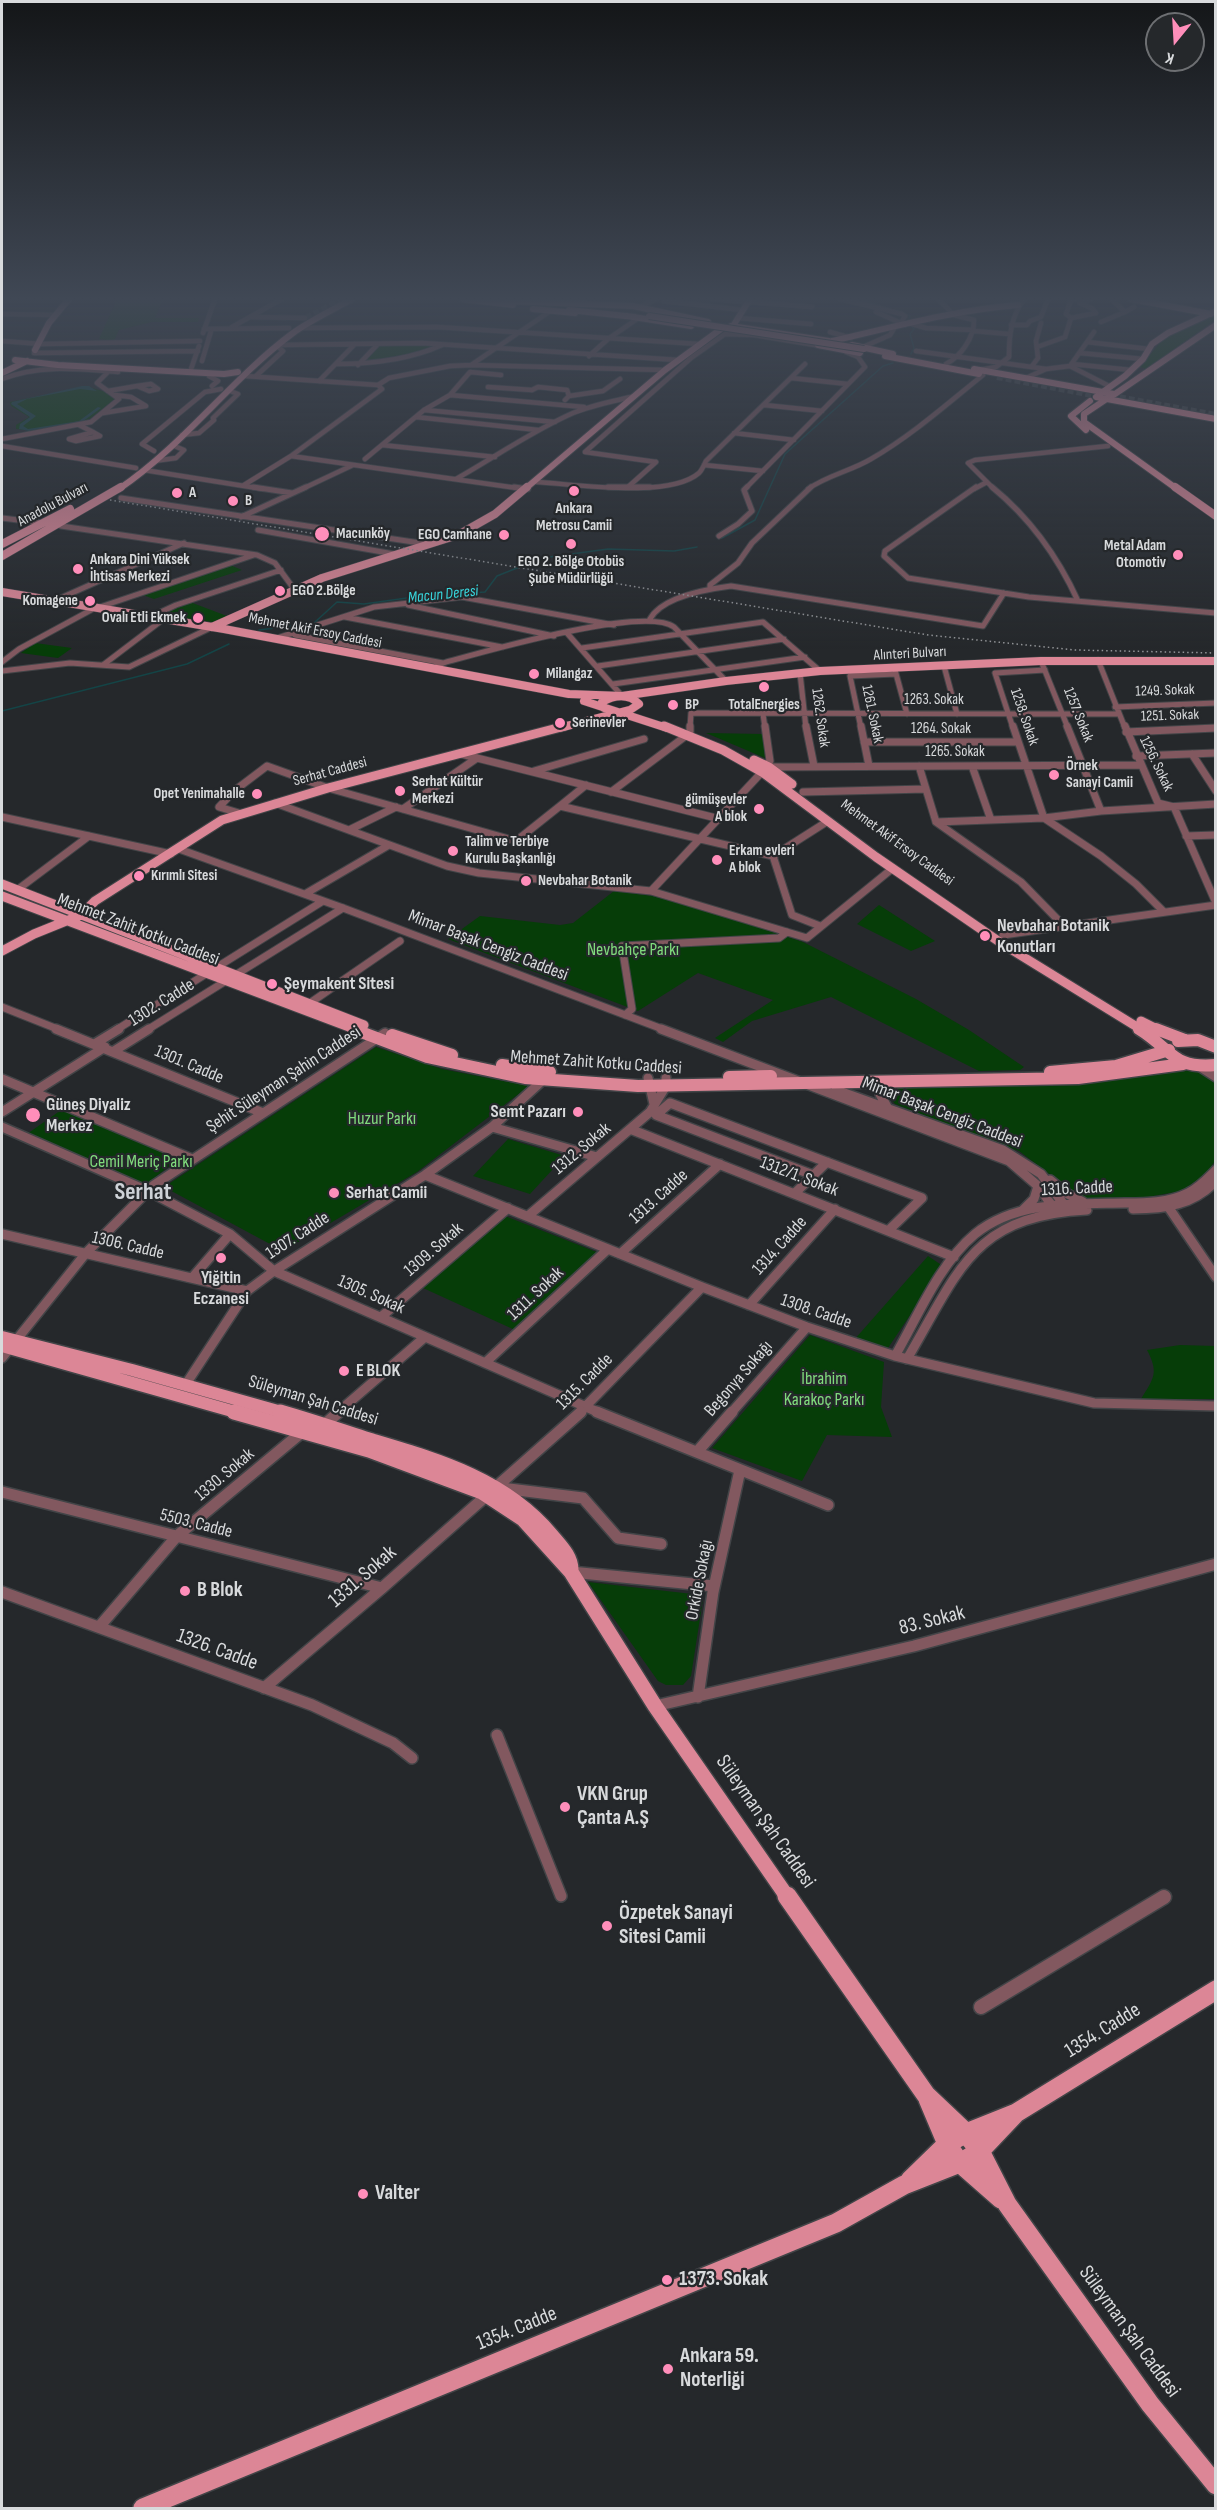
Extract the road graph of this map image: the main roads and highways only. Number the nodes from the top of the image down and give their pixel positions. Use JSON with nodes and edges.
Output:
{"nodes":[{"id":1,"x":191,"y":416,"type":"edge"},
{"id":2,"x":203,"y":416,"type":"edge"},
{"id":3,"x":612,"y":416,"type":"edge"},
{"id":4,"x":1071,"y":416,"type":"edge"},
{"id":5,"x":1083,"y":416,"type":"edge"},
{"id":6,"x":184,"y":423,"type":"dead end"},
{"id":7,"x":169,"y":437,"type":"dead end"},
{"id":8,"x":93,"y":499,"type":"junction"},
{"id":9,"x":103,"y":500,"type":"junction"},
{"id":10,"x":1215,"y":516,"type":"edge"},
{"id":11,"x":1215,"y":522,"type":"edge"},
{"id":12,"x":2,"y":544,"type":"edge"},
{"id":13,"x":2,"y":549,"type":"edge"},
{"id":14,"x":2,"y":558,"type":"edge"},
{"id":15,"x":4,"y":594,"type":"edge"},
{"id":16,"x":94,"y":609,"type":"junction"},
{"id":17,"x":219,"y":627,"type":"junction"},
{"id":18,"x":1215,"y":663,"type":"edge"},
{"id":19,"x":675,"y":688,"type":"junction"},
{"id":20,"x":622,"y":696,"type":"junction"},
{"id":21,"x":638,"y":702,"type":"junction"},
{"id":22,"x":603,"y":706,"type":"junction"},
{"id":23,"x":619,"y":712,"type":"junction"},
{"id":24,"x":593,"y":718,"type":"junction"},
{"id":25,"x":661,"y":722,"type":"junction"},
{"id":26,"x":766,"y":768,"type":"junction"},
{"id":27,"x":833,"y":820,"type":"junction"},
{"id":28,"x":897,"y":867,"type":"junction"},
{"id":29,"x":2,"y":885,"type":"edge"},
{"id":30,"x":2,"y":896,"type":"edge"},
{"id":31,"x":95,"y":901,"type":"junction"},
{"id":32,"x":68,"y":915,"type":"junction"},
{"id":33,"x":81,"y":915,"type":"junction"},
{"id":34,"x":56,"y":916,"type":"junction"},
{"id":35,"x":34,"y":934,"type":"junction"},
{"id":36,"x":4,"y":948,"type":"edge"},
{"id":37,"x":212,"y":971,"type":"junction"},
{"id":38,"x":231,"y":978,"type":"junction"},
{"id":39,"x":1146,"y":1033,"type":"junction"},
{"id":40,"x":381,"y":1036,"type":"junction"},
{"id":41,"x":1185,"y":1040,"type":"junction"},
{"id":42,"x":1214,"y":1045,"type":"edge"},
{"id":43,"x":1169,"y":1050,"type":"junction"},
{"id":44,"x":1141,"y":1058,"type":"junction"},
{"id":45,"x":1183,"y":1064,"type":"junction"},
{"id":46,"x":1215,"y":1065,"type":"edge"},
{"id":47,"x":648,"y":1082,"type":"junction"},
{"id":48,"x":666,"y":1082,"type":"junction"},
{"id":49,"x":6,"y":1346,"type":"edge"},
{"id":50,"x":491,"y":1491,"type":"junction"},
{"id":51,"x":1215,"y":1990,"type":"edge"},
{"id":52,"x":926,"y":2095,"type":"junction"},
{"id":53,"x":1016,"y":2113,"type":"junction"},
{"id":54,"x":966,"y":2133,"type":"junction"},
{"id":55,"x":947,"y":2144,"type":"junction"},
{"id":56,"x":980,"y":2151,"type":"junction"},
{"id":57,"x":960,"y":2163,"type":"junction"},
{"id":58,"x":904,"y":2185,"type":"junction"},
{"id":59,"x":1007,"y":2204,"type":"junction"},
{"id":60,"x":1215,"y":2485,"type":"edge"},
{"id":61,"x":144,"y":2508,"type":"edge"}],
"edges":[{"from":1,"to":6,"type":"main road"},
{"from":2,"to":9,"type":"main road","name":"Anadolu Bulvarı"},
{"from":3,"to":17,"type":"main road"},
{"from":4,"to":11,"type":"main road"},
{"from":5,"to":10,"type":"main road"},
{"from":7,"to":8,"type":"main road","name":"Anadolu Bulvarı"},
{"from":8,"to":12,"type":"main road"},
{"from":8,"to":13,"type":"main road","name":"Anadolu Bulvarı"},
{"from":9,"to":14,"type":"main road","name":"Anadolu Bulvarı"},
{"from":9,"to":14,"type":"main road"},
{"from":15,"to":16,"type":"main road","name":"Mehmet Akif Ersoy Caddesi"},
{"from":15,"to":16,"type":"main road","name":"Mehmet Akif Ersoy Caddesi"},
{"from":16,"to":17,"type":"main road","name":"Mehmet Akif Ersoy Caddesi"},
{"from":16,"to":17,"type":"main road","name":"Mehmet Akif Ersoy Caddesi"},
{"from":17,"to":20,"type":"main road","name":"Mehmet Akif Ersoy Caddesi"},
{"from":17,"to":22,"type":"main road","name":"Mehmet Akif Ersoy Caddesi"},
{"from":18,"to":19,"type":"main road","name":"Alınteri Bulvarı"},
{"from":19,"to":20,"type":"main road","name":"Alınteri Bulvarı"},
{"from":19,"to":21,"type":"main road","name":"Alınteri Bulvarı"},
{"from":20,"to":21,"type":"main road"},
{"from":20,"to":22,"type":"main road"},
{"from":21,"to":22,"type":"main road","name":"Mehmet Akif Ersoy Caddesi"},
{"from":21,"to":23,"type":"main road","name":"Serhat Caddesi"},
{"from":21,"to":25,"type":"main road","name":"Mehmet Akif Ersoy Caddesi"},
{"from":22,"to":23,"type":"main road","name":"Mehmet Akif Ersoy Caddesi"},
{"from":22,"to":24,"type":"main road"},
{"from":23,"to":24,"type":"main road","name":"Serhat Caddesi"},
{"from":23,"to":25,"type":"main road","name":"Mehmet Akif Ersoy Caddesi"},
{"from":24,"to":31,"type":"main road","name":"Serhat Caddesi"},
{"from":25,"to":26,"type":"main road","name":"Mehmet Akif Ersoy Caddesi"},
{"from":26,"to":27,"type":"main road","name":"Mehmet Akif Ersoy Caddesi"},
{"from":26,"to":27,"type":"main road","name":"Mehmet Akif Ersoy Caddesi"},
{"from":27,"to":28,"type":"main road","name":"Mehmet Akif Ersoy Caddesi"},
{"from":28,"to":39,"type":"main road","name":"Mehmet Akif Ersoy Caddesi"},
{"from":28,"to":41,"type":"main road","name":"Mehmet Akif Ersoy Caddesi"},
{"from":29,"to":32,"type":"main road","name":"Mehmet Zahit Kotku Caddesi"},
{"from":30,"to":34,"type":"main road","name":"Mehmet Zahit Kotku Caddesi"},
{"from":31,"to":32,"type":"main road","name":"Serhat Caddesi"},
{"from":31,"to":33,"type":"main road","name":"Serhat Caddesi"},
{"from":32,"to":33,"type":"main road","name":"Serhat Caddesi"},
{"from":32,"to":34,"type":"main road","name":"Mehmet Zahit Kotku Caddesi"},
{"from":32,"to":35,"type":"main road","name":"Serhat Caddesi"},
{"from":32,"to":37,"type":"main road","name":"Mehmet Zahit Kotku Caddesi"},
{"from":33,"to":37,"type":"main road","name":"Mehmet Zahit Kotku Caddesi"},
{"from":34,"to":35,"type":"main road","name":"Serhat Caddesi"},
{"from":35,"to":36,"type":"main road","name":"Serhat Caddesi"},
{"from":37,"to":38,"type":"main road","name":"Mehmet Zahit Kotku Caddesi"},
{"from":38,"to":40,"type":"main road","name":"Mehmet Zahit Kotku Caddesi"},
{"from":38,"to":40,"type":"main road","name":"Mehmet Zahit Kotku Caddesi"},
{"from":39,"to":43,"type":"main road","name":"Mehmet Akif Ersoy Caddesi"},
{"from":39,"to":44,"type":"main road"},
{"from":40,"to":47,"type":"main road","name":"Mehmet Zahit Kotku Caddesi"},
{"from":40,"to":47,"type":"main road","name":"Mehmet Zahit Kotku Caddesi"},
{"from":41,"to":42,"type":"main road","name":"Mehmet Akif Ersoy Caddesi"},
{"from":41,"to":43,"type":"main road","name":"Mehmet Zahit Kotku Caddesi"},
{"from":43,"to":44,"type":"main road","name":"Mehmet Zahit Kotku Caddesi"},
{"from":43,"to":45,"type":"main road","name":"Mehmet Akif Ersoy Caddesi"},
{"from":44,"to":48,"type":"main road","name":"Mehmet Zahit Kotku Caddesi"},
{"from":45,"to":46,"type":"main road"},
{"from":45,"to":48,"type":"main road","name":"Mehmet Zahit Kotku Caddesi"},
{"from":47,"to":48,"type":"main road","name":"Mehmet Zahit Kotku Caddesi"},
{"from":49,"to":50,"type":"main road","name":"Süleyman Şah Caddesi"},
{"from":49,"to":50,"type":"main road","name":"Süleyman Şah Caddesi"},
{"from":50,"to":52,"type":"main road","name":"Süleyman Şah Caddesi"},
{"from":51,"to":53,"type":"main road","name":"1354. Cadde"},
{"from":52,"to":54,"type":"main road"},
{"from":52,"to":55,"type":"main road"},
{"from":53,"to":54,"type":"main road","name":"1354. Cadde"},
{"from":53,"to":56,"type":"main road","name":"1354. Cadde"},
{"from":54,"to":55,"type":"main road","name":"1354. Cadde"},
{"from":54,"to":56,"type":"main road"},
{"from":55,"to":57,"type":"main road"},
{"from":55,"to":58,"type":"main road","name":"1354. Cadde"},
{"from":56,"to":57,"type":"main road","name":"1354. Cadde"},
{"from":56,"to":59,"type":"main road"},
{"from":57,"to":58,"type":"main road","name":"1354. Cadde"},
{"from":57,"to":59,"type":"main road"},
{"from":58,"to":61,"type":"main road","name":"1354. Cadde"},
{"from":59,"to":60,"type":"main road","name":"Süleyman Şah Caddesi"}]}
